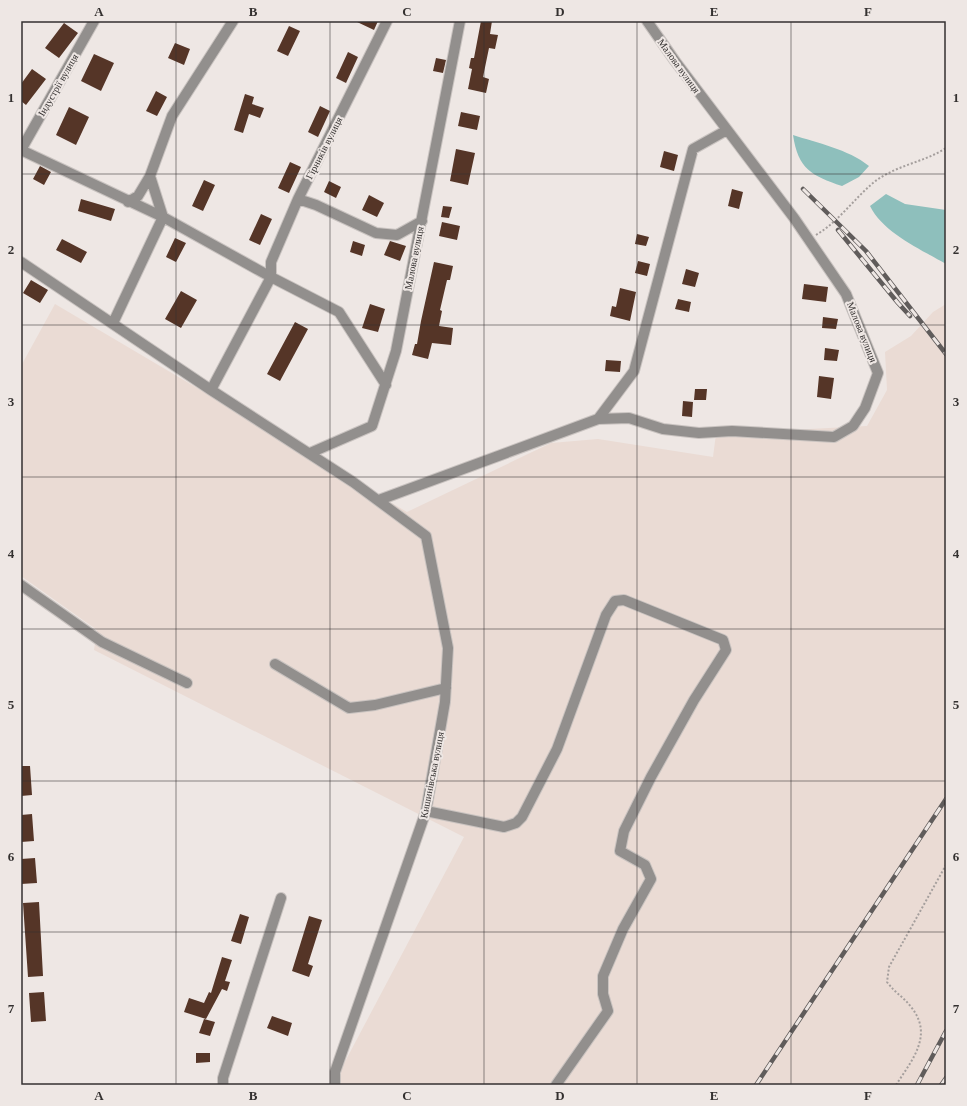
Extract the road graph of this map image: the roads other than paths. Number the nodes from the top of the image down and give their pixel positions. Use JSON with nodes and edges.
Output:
{"nodes":[{"id":1,"x":94,"y":21,"type":"edge"},
{"id":2,"x":233,"y":21,"type":"edge"},
{"id":3,"x":387,"y":21,"type":"edge"},
{"id":4,"x":647,"y":21,"type":"edge"},
{"id":5,"x":456,"y":23,"type":"edge"},
{"id":6,"x":727,"y":130,"type":"junction"},
{"id":7,"x":21,"y":150,"type":"edge"},
{"id":8,"x":150,"y":176,"type":"junction"},
{"id":9,"x":298,"y":199,"type":"junction"},
{"id":10,"x":128,"y":202,"type":"junction"},
{"id":11,"x":163,"y":218,"type":"junction"},
{"id":12,"x":422,"y":221,"type":"junction"},
{"id":13,"x":21,"y":262,"type":"edge"},
{"id":14,"x":271,"y":277,"type":"junction"},
{"id":15,"x":112,"y":323,"type":"junction"},
{"id":16,"x":386,"y":385,"type":"junction"},
{"id":17,"x":211,"y":390,"type":"junction"},
{"id":18,"x":598,"y":418,"type":"junction"},
{"id":19,"x":310,"y":453,"type":"junction"},
{"id":20,"x":380,"y":500,"type":"junction"},
{"id":21,"x":21,"y":585,"type":"edge"},
{"id":22,"x":275,"y":664,"type":"dead end"},
{"id":23,"x":187,"y":683,"type":"dead end"},
{"id":24,"x":446,"y":688,"type":"junction"},
{"id":25,"x":426,"y":811,"type":"junction"},
{"id":26,"x":281,"y":898,"type":"dead end"},
{"id":27,"x":223,"y":1085,"type":"edge"},
{"id":28,"x":335,"y":1085,"type":"edge"},
{"id":29,"x":556,"y":1085,"type":"edge"}],
"edges":[{"from":1,"to":7,"type":"street","name":"Індустрії вулиця"},
{"from":2,"to":8,"type":"street"},
{"from":3,"to":9,"type":"street","name":"Гірників вулиця"},
{"from":4,"to":6,"type":"street","name":"Малова вулиця"},
{"from":5,"to":12,"type":"street","name":"Малова вулиця"},
{"from":6,"to":18,"type":"street"},
{"from":6,"to":18,"type":"street","name":"Малова вулиця"},
{"from":7,"to":10,"type":"street"},
{"from":8,"to":10,"type":"street"},
{"from":8,"to":11,"type":"street"},
{"from":9,"to":12,"type":"street"},
{"from":9,"to":14,"type":"street","name":"Гірників вулиця"},
{"from":10,"to":11,"type":"street"},
{"from":11,"to":14,"type":"street"},
{"from":11,"to":15,"type":"street"},
{"from":12,"to":16,"type":"street","name":"Малова вулиця"},
{"from":13,"to":15,"type":"street","name":"Кишинівська вулиця"},
{"from":14,"to":16,"type":"street"},
{"from":14,"to":17,"type":"street","name":"Гірників вулиця"},
{"from":15,"to":17,"type":"street","name":"Кишинівська вулиця"},
{"from":16,"to":19,"type":"street","name":"Малова вулиця"},
{"from":17,"to":19,"type":"street","name":"Кишинівська вулиця"},
{"from":18,"to":20,"type":"street","name":"Малова вулиця"},
{"from":19,"to":20,"type":"street","name":"Кишинівська вулиця"},
{"from":20,"to":24,"type":"street","name":"Кишинівська вулиця"},
{"from":21,"to":23,"type":"street"},
{"from":22,"to":24,"type":"street"},
{"from":24,"to":25,"type":"street","name":"Кишинівська вулиця"},
{"from":25,"to":28,"type":"street","name":"Кишинівська вулиця"},
{"from":25,"to":29,"type":"street"},
{"from":26,"to":27,"type":"street"}]}
